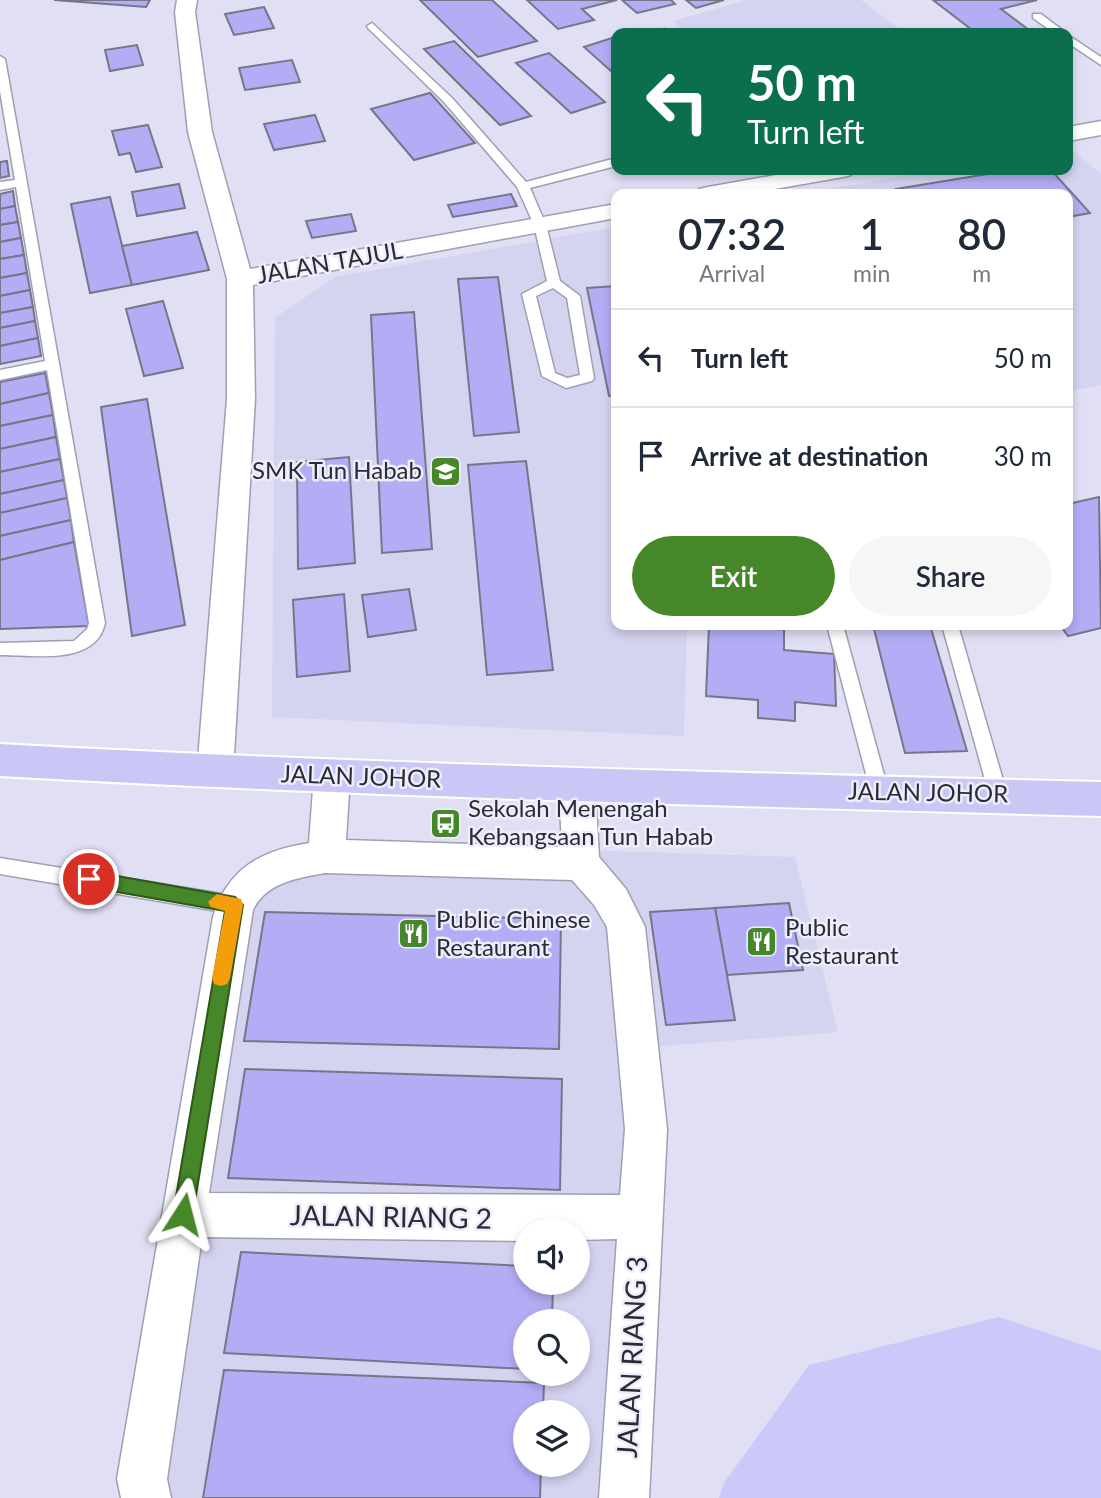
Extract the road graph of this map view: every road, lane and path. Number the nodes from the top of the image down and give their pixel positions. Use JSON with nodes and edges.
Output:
{"nodes":[{"id":1,"x":187,"y":0,"type":"edge"},
{"id":2,"x":1037,"y":16,"type":"dead end"},
{"id":3,"x":372,"y":26,"type":"dead end"},
{"id":4,"x":1054,"y":28,"type":"edge"},
{"id":5,"x":1073,"y":42,"type":"edge"},
{"id":6,"x":0,"y":59,"type":"edge"},
{"id":7,"x":1101,"y":62,"type":"edge"},
{"id":8,"x":1101,"y":128,"type":"edge"},
{"id":9,"x":1073,"y":133,"type":"edge"},
{"id":10,"x":611,"y":163,"type":"edge"},
{"id":11,"x":807,"y":175,"type":"edge"},
{"id":12,"x":21,"y":182,"type":"junction"},
{"id":13,"x":0,"y":186,"type":"edge"},
{"id":14,"x":523,"y":186,"type":"junction"},
{"id":15,"x":734,"y":189,"type":"edge"},
{"id":16,"x":611,"y":212,"type":"edge"},
{"id":17,"x":540,"y":225,"type":"junction"},
{"id":18,"x":240,"y":279,"type":"junction"},
{"id":19,"x":554,"y":283,"type":"junction"},
{"id":20,"x":52,"y":364,"type":"junction"},
{"id":21,"x":0,"y":375,"type":"edge"},
{"id":22,"x":836,"y":630,"type":"edge"},
{"id":23,"x":951,"y":630,"type":"edge"},
{"id":24,"x":0,"y":649,"type":"edge"},
{"id":25,"x":0,"y":760,"type":"edge"},
{"id":26,"x":215,"y":772,"type":"junction"},
{"id":27,"x":332,"y":776,"type":"junction"},
{"id":28,"x":577,"y":785,"type":"junction"},
{"id":29,"x":880,"y":793,"type":"junction"},
{"id":30,"x":998,"y":794,"type":"junction"},
{"id":31,"x":1101,"y":799,"type":"edge"},
{"id":32,"x":327,"y":857,"type":"junction"},
{"id":33,"x":581,"y":864,"type":"junction"},
{"id":34,"x":0,"y":866,"type":"edge"},
{"id":35,"x":235,"y":905,"type":"junction"},
{"id":36,"x":183,"y":1214,"type":"junction"},
{"id":37,"x":640,"y":1216,"type":"junction"},
{"id":38,"x":146,"y":1498,"type":"edge"},
{"id":39,"x":624,"y":1498,"type":"edge"}],
"edges":[{"from":1,"to":18,"type":"street"},
{"from":2,"to":4,"type":"lane"},
{"from":3,"to":14,"type":"lane"},
{"from":5,"to":7,"type":"lane"},
{"from":6,"to":12,"type":"lane"},
{"from":8,"to":9,"type":"street"},
{"from":10,"to":14,"type":"lane"},
{"from":11,"to":15,"type":"street"},
{"from":12,"to":13,"type":"lane"},
{"from":12,"to":20,"type":"lane"},
{"from":14,"to":17,"type":"lane"},
{"from":16,"to":17,"type":"street","name":"JALAN TAJUL"},
{"from":17,"to":18,"type":"street","name":"JALAN TAJUL"},
{"from":17,"to":19,"type":"lane"},
{"from":18,"to":26,"type":"street","name":"JALAN TAJUL"},
{"from":19,"to":19,"type":"lane"},
{"from":20,"to":21,"type":"lane"},
{"from":20,"to":24,"type":"lane"},
{"from":22,"to":29,"type":"lane"},
{"from":23,"to":30,"type":"lane"},
{"from":25,"to":26,"type":"highway","name":"JALAN JOHOR"},
{"from":26,"to":27,"type":"highway","name":"JALAN JOHOR"},
{"from":27,"to":28,"type":"highway","name":"JALAN JOHOR"},
{"from":27,"to":32,"type":"street"},
{"from":28,"to":29,"type":"highway","name":"JALAN JOHOR"},
{"from":28,"to":33,"type":"street"},
{"from":29,"to":30,"type":"highway","name":"JALAN JOHOR"},
{"from":30,"to":31,"type":"highway","name":"JALAN JOHOR"},
{"from":32,"to":33,"type":"street"},
{"from":32,"to":35,"type":"street"},
{"from":33,"to":37,"type":"street","name":"JALAN RIANG 3"},
{"from":34,"to":35,"type":"lane"},
{"from":35,"to":36,"type":"street"},
{"from":36,"to":37,"type":"street","name":"JALAN RIANG 2"},
{"from":36,"to":38,"type":"street"},
{"from":37,"to":39,"type":"street","name":"JALAN RIANG 3"}]}
